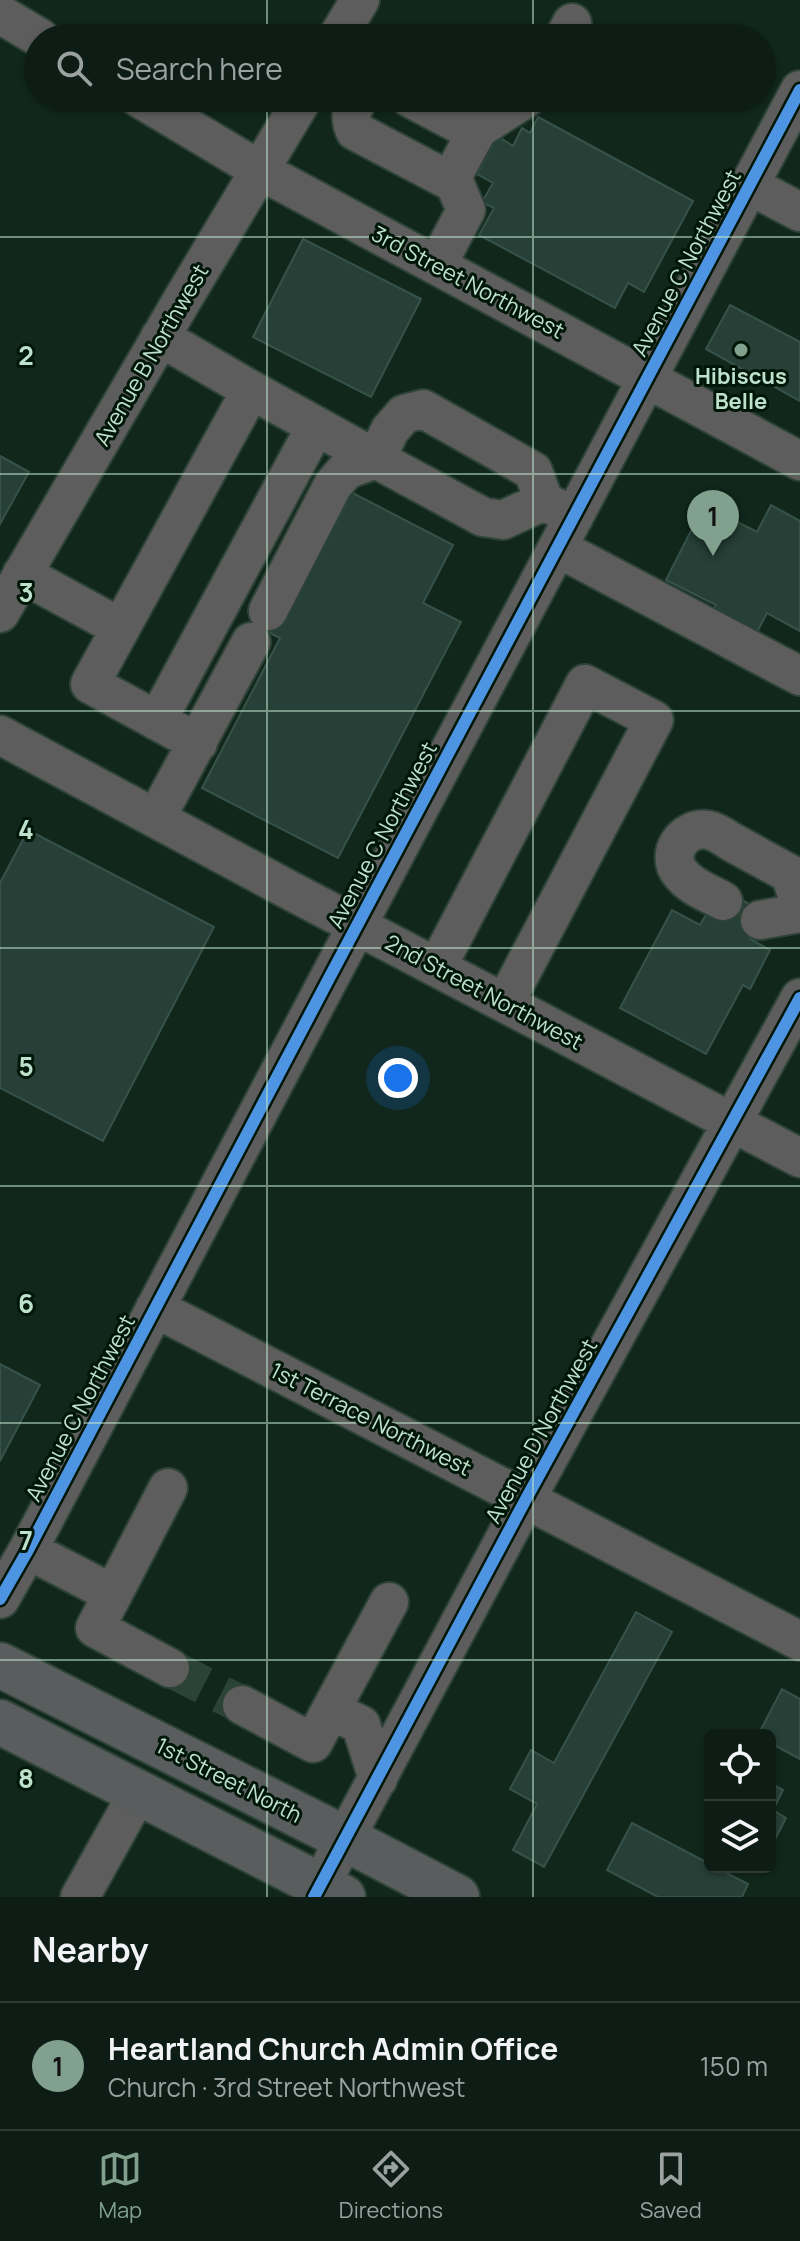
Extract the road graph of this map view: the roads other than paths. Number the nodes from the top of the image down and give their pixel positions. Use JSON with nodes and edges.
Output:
{"nodes":[{"id":1,"x":360,"y":0,"type":"edge"},
{"id":2,"x":0,"y":14,"type":"edge"},
{"id":3,"x":345,"y":24,"type":"edge"},
{"id":4,"x":24,"y":28,"type":"edge"},
{"id":5,"x":800,"y":90,"type":"edge"},
{"id":6,"x":162,"y":112,"type":"edge"},
{"id":7,"x":295,"y":112,"type":"edge"},
{"id":8,"x":351,"y":112,"type":"edge"},
{"id":9,"x":436,"y":112,"type":"edge"},
{"id":10,"x":504,"y":112,"type":"edge"},
{"id":11,"x":476,"y":133,"type":"junction"},
{"id":12,"x":261,"y":171,"type":"junction"},
{"id":13,"x":454,"y":183,"type":"junction"},
{"id":14,"x":749,"y":185,"type":"junction"},
{"id":15,"x":800,"y":212,"type":"edge"},
{"id":16,"x":437,"y":265,"type":"junction"},
{"id":17,"x":160,"y":337,"type":"junction"},
{"id":18,"x":648,"y":379,"type":"junction"},
{"id":19,"x":251,"y":390,"type":"junction"},
{"id":20,"x":316,"y":426,"type":"junction"},
{"id":21,"x":376,"y":459,"type":"junction"},
{"id":22,"x":800,"y":461,"type":"edge"},
{"id":23,"x":559,"y":522,"type":"junction"},
{"id":24,"x":22,"y":574,"type":"junction"},
{"id":25,"x":0,"y":613,"type":"edge"},
{"id":26,"x":121,"y":628,"type":"junction"},
{"id":27,"x":800,"y":676,"type":"edge"},
{"id":28,"x":157,"y":721,"type":"junction"},
{"id":29,"x":0,"y":735,"type":"edge"},
{"id":30,"x":198,"y":743,"type":"junction"},
{"id":31,"x":156,"y":818,"type":"junction"},
{"id":32,"x":723,"y":901,"type":"dead end"},
{"id":33,"x":800,"y":904,"type":"edge"},
{"id":34,"x":800,"y":913,"type":"edge"},
{"id":35,"x":760,"y":920,"type":"dead end"},
{"id":36,"x":357,"y":925,"type":"junction"},
{"id":37,"x":437,"y":967,"type":"junction"},
{"id":38,"x":800,"y":998,"type":"edge"},
{"id":39,"x":505,"y":1003,"type":"junction"},
{"id":40,"x":732,"y":1123,"type":"junction"},
{"id":41,"x":800,"y":1158,"type":"edge"},
{"id":42,"x":155,"y":1308,"type":"junction"},
{"id":43,"x":168,"y":1488,"type":"dead end"},
{"id":44,"x":526,"y":1499,"type":"junction"},
{"id":45,"x":28,"y":1550,"type":"junction"},
{"id":46,"x":113,"y":1594,"type":"junction"},
{"id":47,"x":0,"y":1599,"type":"edge"},
{"id":48,"x":389,"y":1602,"type":"dead end"},
{"id":49,"x":800,"y":1641,"type":"edge"},
{"id":50,"x":0,"y":1665,"type":"edge"},
{"id":51,"x":170,"y":1668,"type":"tunnel mouth"},
{"id":52,"x":242,"y":1705,"type":"tunnel mouth"},
{"id":53,"x":416,"y":1708,"type":"junction"},
{"id":54,"x":346,"y":1718,"type":"junction"},
{"id":55,"x":0,"y":1722,"type":"edge"},
{"id":56,"x":378,"y":1779,"type":"junction"},
{"id":57,"x":138,"y":1793,"type":"junction"},
{"id":58,"x":346,"y":1839,"type":"junction"},
{"id":59,"x":326,"y":1893,"type":"edge"},
{"id":60,"x":80,"y":1897,"type":"edge"},
{"id":61,"x":457,"y":1897,"type":"edge"}],
"edges":[{"from":1,"to":3,"type":"street"},
{"from":2,"to":4,"type":"street"},
{"from":5,"to":14,"type":"street","name":"Avenue C Northwest"},
{"from":6,"to":12,"type":"street","name":"3rd Street Northwest"},
{"from":7,"to":12,"type":"street","name":"Avenue B Northwest"},
{"from":8,"to":13,"type":"street"},
{"from":9,"to":11,"type":"street"},
{"from":10,"to":11,"type":"street"},
{"from":11,"to":13,"type":"street"},
{"from":12,"to":16,"type":"street","name":"3rd Street Northwest"},
{"from":12,"to":17,"type":"street","name":"Avenue B Northwest"},
{"from":13,"to":16,"type":"street"},
{"from":14,"to":15,"type":"street"},
{"from":14,"to":18,"type":"street","name":"Avenue C Northwest"},
{"from":16,"to":18,"type":"street","name":"3rd Street Northwest"},
{"from":17,"to":19,"type":"street"},
{"from":17,"to":24,"type":"street","name":"Avenue B Northwest"},
{"from":18,"to":22,"type":"street","name":"3rd Street Northwest"},
{"from":18,"to":23,"type":"street","name":"Avenue C Northwest"},
{"from":19,"to":20,"type":"street"},
{"from":19,"to":26,"type":"street"},
{"from":20,"to":21,"type":"street"},
{"from":20,"to":28,"type":"street"},
{"from":21,"to":23,"type":"street"},
{"from":21,"to":23,"type":"street"},
{"from":21,"to":30,"type":"street"},
{"from":23,"to":27,"type":"street"},
{"from":23,"to":36,"type":"street","name":"Avenue C Northwest"},
{"from":24,"to":25,"type":"street","name":"Avenue B Northwest"},
{"from":24,"to":26,"type":"street"},
{"from":26,"to":28,"type":"street"},
{"from":28,"to":30,"type":"street"},
{"from":29,"to":31,"type":"street","name":"2nd Street Northwest"},
{"from":30,"to":31,"type":"street"},
{"from":31,"to":36,"type":"street","name":"2nd Street Northwest"},
{"from":32,"to":33,"type":"street"},
{"from":34,"to":35,"type":"street"},
{"from":36,"to":37,"type":"street","name":"2nd Street Northwest"},
{"from":36,"to":42,"type":"street","name":"Avenue C Northwest"},
{"from":37,"to":39,"type":"street","name":"2nd Street Northwest"},
{"from":37,"to":39,"type":"street"},
{"from":38,"to":40,"type":"street","name":"Avenue D Northwest"},
{"from":39,"to":40,"type":"street","name":"2nd Street Northwest"},
{"from":40,"to":41,"type":"street","name":"2nd Street Northwest"},
{"from":40,"to":44,"type":"street","name":"Avenue D Northwest"},
{"from":42,"to":44,"type":"street","name":"1st Terrace Northwest"},
{"from":42,"to":45,"type":"street","name":"Avenue C Northwest"},
{"from":43,"to":46,"type":"street"},
{"from":44,"to":49,"type":"street","name":"1st Terrace Northwest"},
{"from":44,"to":53,"type":"street","name":"Avenue D Northwest"},
{"from":45,"to":46,"type":"street"},
{"from":45,"to":47,"type":"street","name":"Avenue C Northwest"},
{"from":46,"to":51,"type":"street"},
{"from":48,"to":54,"type":"street"},
{"from":50,"to":58,"type":"main road","name":"1st Street North"},
{"from":52,"to":54,"type":"street"},
{"from":53,"to":54,"type":"street"},
{"from":53,"to":56,"type":"street","name":"Avenue D Northwest"},
{"from":54,"to":56,"type":"street"},
{"from":55,"to":57,"type":"main road"},
{"from":56,"to":58,"type":"street","name":"Avenue D Northwest"},
{"from":57,"to":59,"type":"main road"},
{"from":57,"to":60,"type":"street"},
{"from":58,"to":59,"type":"street","name":"Avenue D Northwest"},
{"from":58,"to":61,"type":"main road","name":"1st Street North"}]}
